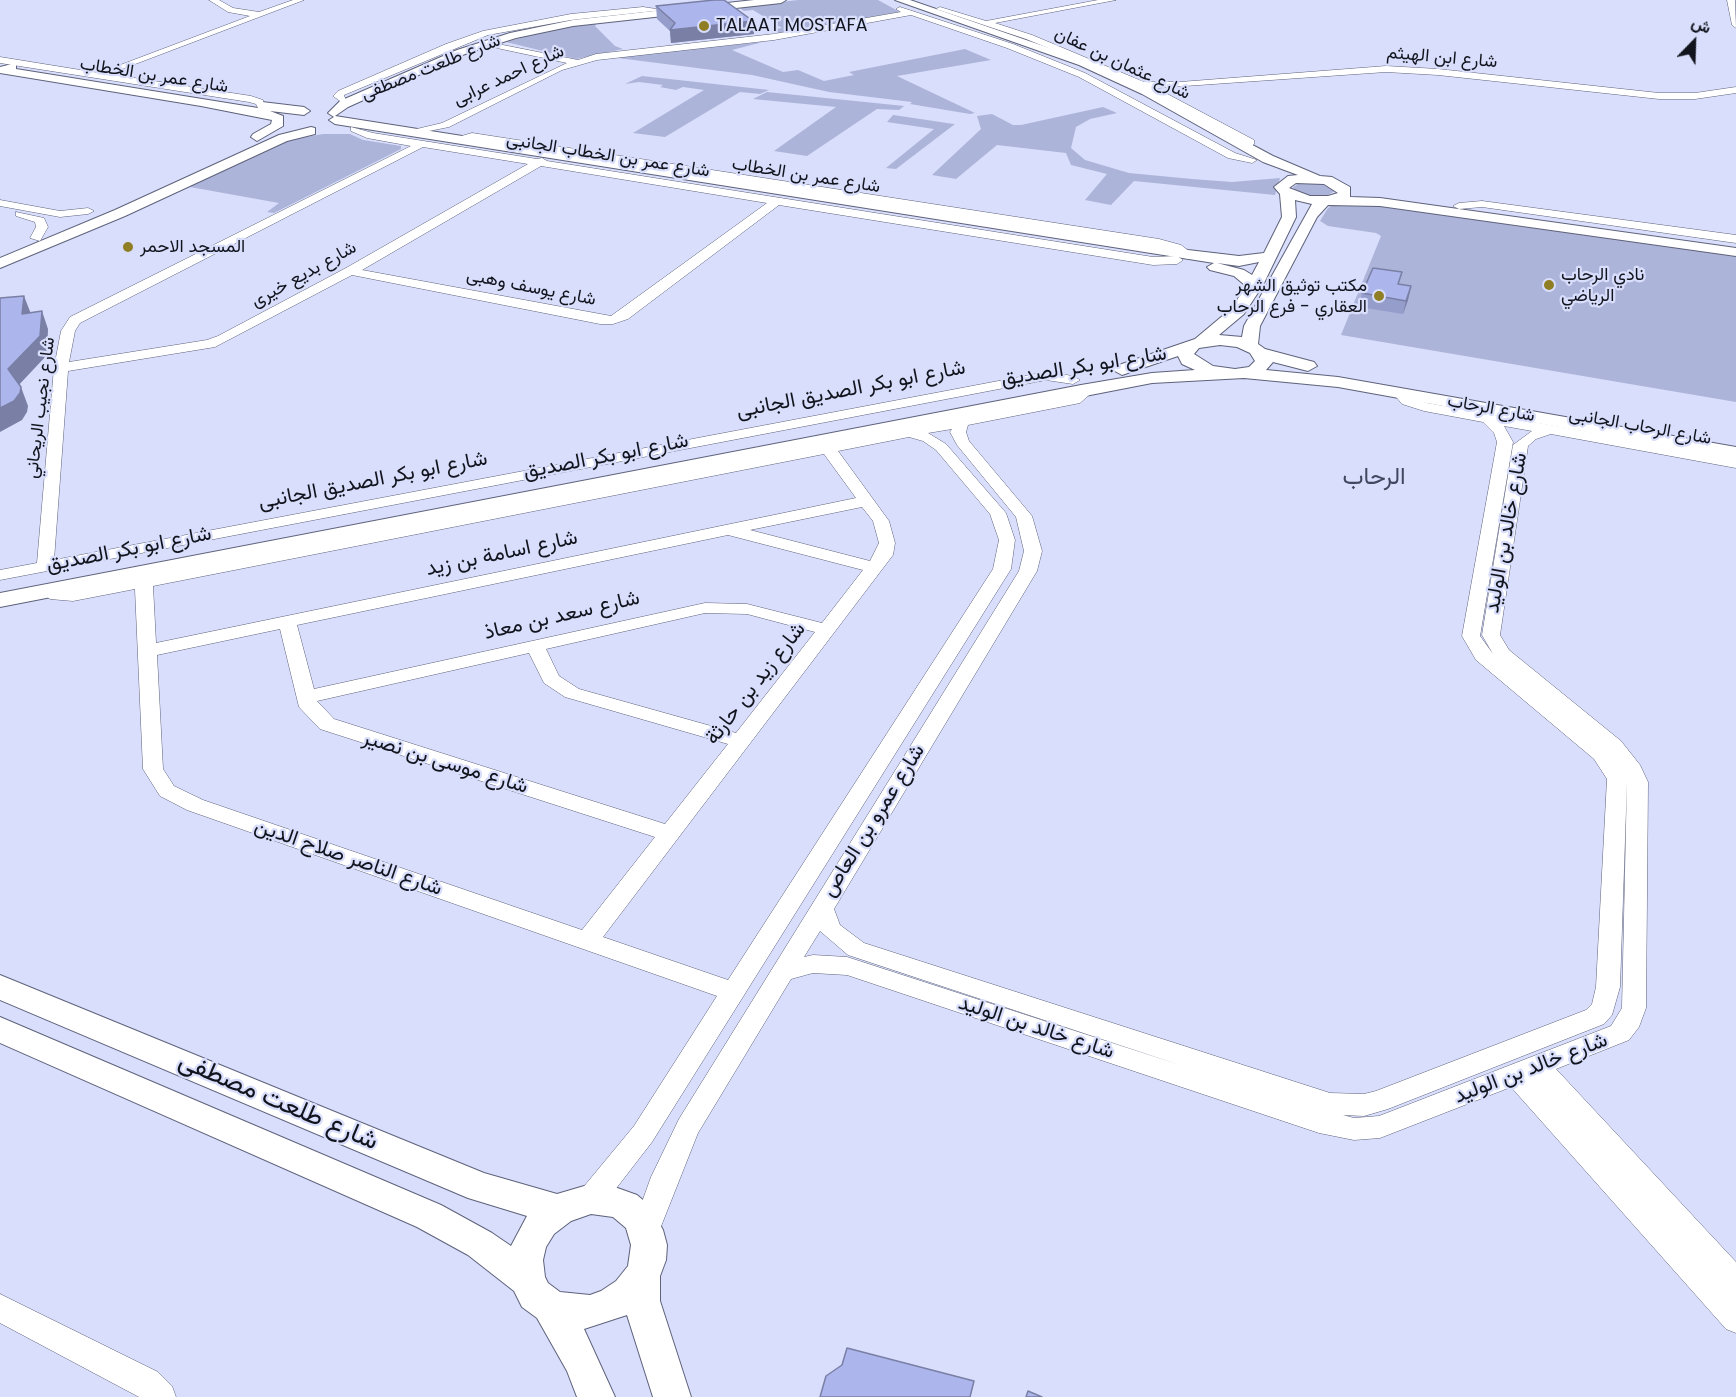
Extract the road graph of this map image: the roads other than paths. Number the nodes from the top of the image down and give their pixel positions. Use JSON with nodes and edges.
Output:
{"nodes":[{"id":1,"x":213,"y":0,"type":"edge"},
{"id":2,"x":300,"y":0,"type":"edge"},
{"id":3,"x":750,"y":0,"type":"edge"},
{"id":4,"x":781,"y":0,"type":"edge"},
{"id":5,"x":1112,"y":0,"type":"edge"},
{"id":6,"x":1731,"y":0,"type":"edge"},
{"id":7,"x":894,"y":2,"type":"edge"},
{"id":8,"x":926,"y":8,"type":"junction"},
{"id":9,"x":659,"y":10,"type":"junction"},
{"id":10,"x":910,"y":13,"type":"junction"},
{"id":11,"x":264,"y":15,"type":"junction"},
{"id":12,"x":986,"y":22,"type":"junction"},
{"id":13,"x":1736,"y":25,"type":"edge"},
{"id":14,"x":486,"y":43,"type":"junction"},
{"id":15,"x":0,"y":60,"type":"edge"},
{"id":16,"x":578,"y":62,"type":"junction"},
{"id":17,"x":10,"y":68,"type":"edge"},
{"id":18,"x":0,"y":75,"type":"edge"},
{"id":19,"x":98,"y":75,"type":"junction"},
{"id":20,"x":73,"y":76,"type":"junction"},
{"id":21,"x":401,"y":76,"type":"junction"},
{"id":22,"x":1543,"y":85,"type":"junction"},
{"id":23,"x":1145,"y":88,"type":"junction"},
{"id":24,"x":1736,"y":90,"type":"edge"},
{"id":25,"x":1133,"y":94,"type":"junction"},
{"id":26,"x":1736,"y":95,"type":"edge"},
{"id":27,"x":1168,"y":97,"type":"junction"},
{"id":28,"x":343,"y":99,"type":"junction"},
{"id":29,"x":261,"y":106,"type":"junction"},
{"id":30,"x":322,"y":118,"type":"junction"},
{"id":31,"x":293,"y":122,"type":"junction"},
{"id":32,"x":355,"y":129,"type":"junction"},
{"id":33,"x":409,"y":132,"type":"junction"},
{"id":34,"x":257,"y":137,"type":"junction"},
{"id":35,"x":456,"y":140,"type":"junction"},
{"id":36,"x":422,"y":144,"type":"junction"},
{"id":37,"x":1246,"y":147,"type":"junction"},
{"id":38,"x":1252,"y":160,"type":"junction"},
{"id":39,"x":541,"y":161,"type":"junction"},
{"id":40,"x":1321,"y":179,"type":"junction"},
{"id":41,"x":1278,"y":182,"type":"junction"},
{"id":42,"x":1337,"y":184,"type":"junction"},
{"id":43,"x":725,"y":185,"type":"junction"},
{"id":44,"x":1330,"y":200,"type":"junction"},
{"id":45,"x":777,"y":201,"type":"junction"},
{"id":46,"x":0,"y":202,"type":"edge"},
{"id":47,"x":1459,"y":206,"type":"junction"},
{"id":48,"x":88,"y":211,"type":"junction"},
{"id":49,"x":0,"y":212,"type":"edge"},
{"id":50,"x":41,"y":236,"type":"junction"},
{"id":51,"x":1736,"y":239,"type":"edge"},
{"id":52,"x":1736,"y":244,"type":"edge"},
{"id":53,"x":1736,"y":252,"type":"edge"},
{"id":54,"x":0,"y":253,"type":"edge"},
{"id":55,"x":1271,"y":256,"type":"junction"},
{"id":56,"x":1182,"y":258,"type":"junction"},
{"id":57,"x":0,"y":263,"type":"edge"},
{"id":58,"x":350,"y":271,"type":"junction"},
{"id":59,"x":1255,"y":285,"type":"junction"},
{"id":60,"x":1195,"y":344,"type":"junction"},
{"id":61,"x":1255,"y":349,"type":"junction"},
{"id":62,"x":61,"y":368,"type":"junction"},
{"id":63,"x":1223,"y":374,"type":"junction"},
{"id":64,"x":1245,"y":374,"type":"junction"},
{"id":65,"x":1077,"y":385,"type":"junction"},
{"id":66,"x":1400,"y":393,"type":"junction"},
{"id":67,"x":1488,"y":419,"type":"junction"},
{"id":68,"x":962,"y":422,"type":"junction"},
{"id":69,"x":1550,"y":430,"type":"junction"},
{"id":70,"x":909,"y":432,"type":"junction"},
{"id":71,"x":1736,"y":442,"type":"edge"},
{"id":72,"x":828,"y":448,"type":"junction"},
{"id":73,"x":1736,"y":453,"type":"edge"},
{"id":74,"x":1736,"y":463,"type":"edge"},
{"id":75,"x":867,"y":501,"type":"junction"},
{"id":76,"x":1500,"y":516,"type":"junction"},
{"id":77,"x":336,"y":527,"type":"junction"},
{"id":78,"x":727,"y":530,"type":"junction"},
{"id":79,"x":45,"y":567,"type":"junction"},
{"id":80,"x":875,"y":568,"type":"junction"},
{"id":81,"x":0,"y":575,"type":"edge"},
{"id":82,"x":144,"y":582,"type":"junction"},
{"id":83,"x":0,"y":586,"type":"edge"},
{"id":84,"x":49,"y":591,"type":"junction"},
{"id":85,"x":0,"y":600,"type":"edge"},
{"id":86,"x":287,"y":621,"type":"junction"},
{"id":87,"x":828,"y":630,"type":"junction"},
{"id":88,"x":534,"y":645,"type":"junction"},
{"id":89,"x":147,"y":651,"type":"junction"},
{"id":90,"x":306,"y":697,"type":"junction"},
{"id":91,"x":1578,"y":726,"type":"junction"},
{"id":92,"x":742,"y":741,"type":"junction"},
{"id":93,"x":887,"y":750,"type":"junction"},
{"id":94,"x":914,"y":757,"type":"junction"},
{"id":95,"x":873,"y":773,"type":"junction"},
{"id":96,"x":899,"y":780,"type":"junction"},
{"id":97,"x":671,"y":834,"type":"junction"},
{"id":98,"x":1612,"y":894,"type":"junction"},
{"id":99,"x":1637,"y":901,"type":"junction"},
{"id":100,"x":821,"y":906,"type":"junction"},
{"id":101,"x":587,"y":941,"type":"junction"},
{"id":102,"x":781,"y":973,"type":"junction"},
{"id":103,"x":0,"y":987,"type":"edge"},
{"id":104,"x":733,"y":992,"type":"junction"},
{"id":105,"x":0,"y":1029,"type":"edge"},
{"id":106,"x":1528,"y":1070,"type":"junction"},
{"id":107,"x":591,"y":1199,"type":"junction"},
{"id":108,"x":558,"y":1210,"type":"junction"},
{"id":109,"x":646,"y":1230,"type":"junction"},
{"id":110,"x":642,"y":1276,"type":"junction"},
{"id":111,"x":527,"y":1279,"type":"junction"},
{"id":112,"x":1736,"y":1283,"type":"edge"},
{"id":113,"x":550,"y":1306,"type":"junction"},
{"id":114,"x":0,"y":1308,"type":"edge"},
{"id":115,"x":1736,"y":1319,"type":"edge"},
{"id":116,"x":162,"y":1397,"type":"edge"},
{"id":117,"x":596,"y":1397,"type":"edge"},
{"id":118,"x":672,"y":1397,"type":"edge"}],
"edges":[{"from":1,"to":11,"type":"street"},
{"from":2,"to":11,"type":"street"},
{"from":3,"to":9,"type":"street","name":"شارع طلعت مصطفى"},
{"from":4,"to":14,"type":"street","name":"شارع طلعت مصطفى"},
{"from":5,"to":12,"type":"street"},
{"from":6,"to":13,"type":"street"},
{"from":7,"to":8,"type":"street","name":"شارع عثمان بن عفان"},
{"from":7,"to":10,"type":"street"},
{"from":7,"to":25,"type":"street","name":"شارع عثمان بن عفان"},
{"from":8,"to":12,"type":"street"},
{"from":8,"to":23,"type":"street","name":"شارع عثمان بن عفان"},
{"from":9,"to":21,"type":"street","name":"شارع طلعت مصطفى"},
{"from":9,"to":28,"type":"street"},
{"from":10,"to":16,"type":"street","name":"شارع احمد عرابى"},
{"from":10,"to":38,"type":"street"},
{"from":11,"to":19,"type":"street"},
{"from":12,"to":23,"type":"street"},
{"from":14,"to":16,"type":"street"},
{"from":14,"to":21,"type":"street","name":"شارع طلعت مصطفى"},
{"from":15,"to":19,"type":"street"},
{"from":16,"to":33,"type":"street","name":"شارع احمد عرابى"},
{"from":17,"to":18,"type":"street"},
{"from":17,"to":20,"type":"street","name":"شارع عمر بن الخطاب"},
{"from":17,"to":34,"type":"street","name":"شارع عمر بن الخطاب"},
{"from":19,"to":20,"type":"street"},
{"from":19,"to":29,"type":"street"},
{"from":20,"to":29,"type":"street","name":"شارع عمر بن الخطاب"},
{"from":21,"to":28,"type":"street","name":"شارع طلعت مصطفى"},
{"from":21,"to":30,"type":"street","name":"شارع طلعت مصطفى"},
{"from":22,"to":23,"type":"street","name":"شارع ابن الهيثم"},
{"from":22,"to":24,"type":"street","name":"شارع ابن الهيثم"},
{"from":22,"to":26,"type":"street","name":"شارع ابن الهيثم"},
{"from":22,"to":27,"type":"street","name":"شارع ابن الهيثم"},
{"from":23,"to":25,"type":"street"},
{"from":23,"to":27,"type":"street"},
{"from":23,"to":37,"type":"street","name":"شارع عثمان بن عفان"},
{"from":25,"to":38,"type":"street","name":"شارع عثمان بن عفان"},
{"from":27,"to":37,"type":"street"},
{"from":28,"to":30,"type":"street","name":"شارع طلعت مصطفى"},
{"from":29,"to":30,"type":"street","name":"شارع عمر بن الخطاب"},
{"from":30,"to":31,"type":"street"},
{"from":30,"to":31,"type":"street"},
{"from":30,"to":32,"type":"street","name":"شارع عمر بن الخطاب"},
{"from":30,"to":33,"type":"street","name":"شارع عمر بن الخطاب"},
{"from":30,"to":57,"type":"street","name":"شارع طلعت مصطفى"},
{"from":31,"to":34,"type":"street"},
{"from":31,"to":50,"type":"street"},
{"from":32,"to":36,"type":"street","name":"شارع عمر بن الخطاب الجانبى"},
{"from":32,"to":39,"type":"street","name":"شارع عمر بن الخطاب"},
{"from":33,"to":35,"type":"street","name":"شارع عمر بن الخطاب"},
{"from":34,"to":48,"type":"street"},
{"from":35,"to":43,"type":"street","name":"شارع عمر بن الخطاب"},
{"from":35,"to":56,"type":"street","name":"شارع عمر بن الخطاب الجانبى"},
{"from":36,"to":39,"type":"street","name":"شارع عمر بن الخطاب الجانبى"},
{"from":36,"to":62,"type":"street","name":"شارع نجيب الريحاني"},
{"from":37,"to":40,"type":"street","name":"شارع عثمان بن عفان"},
{"from":38,"to":41,"type":"street","name":"شارع عثمان بن عفان"},
{"from":39,"to":43,"type":"street","name":"شارع عمر بن الخطاب"},
{"from":39,"to":45,"type":"street","name":"شارع عمر بن الخطاب الجانبى"},
{"from":39,"to":58,"type":"street","name":"شارع بديع خيرى"},
{"from":40,"to":41,"type":"street"},
{"from":40,"to":42,"type":"street","name":"شارع عثمان بن عفان"},
{"from":41,"to":44,"type":"street"},
{"from":41,"to":55,"type":"street"},
{"from":42,"to":44,"type":"street"},
{"from":42,"to":47,"type":"street"},
{"from":43,"to":56,"type":"street","name":"شارع عمر بن الخطاب"},
{"from":44,"to":53,"type":"street"},
{"from":44,"to":61,"type":"street"},
{"from":45,"to":56,"type":"street","name":"شارع عمر بن الخطاب الجانبى"},
{"from":45,"to":58,"type":"street","name":"شارع يوسف وهبى"},
{"from":46,"to":48,"type":"street"},
{"from":47,"to":51,"type":"street"},
{"from":47,"to":52,"type":"street"},
{"from":48,"to":50,"type":"street"},
{"from":49,"to":50,"type":"street"},
{"from":50,"to":54,"type":"street"},
{"from":55,"to":56,"type":"street","name":"شارع عمر بن الخطاب"},
{"from":55,"to":59,"type":"street"},
{"from":56,"to":59,"type":"street","name":"شارع عمر بن الخطاب"},
{"from":58,"to":62,"type":"street","name":"شارع بديع خيرى"},
{"from":59,"to":60,"type":"street"},
{"from":60,"to":61,"type":"street","name":"شارع الرحاب"},
{"from":60,"to":63,"type":"street"},
{"from":60,"to":65,"type":"street","name":"شارع ابو بكر الصديق"},
{"from":61,"to":64,"type":"street"},
{"from":61,"to":71,"type":"street","name":"شارع الرحاب"},
{"from":62,"to":79,"type":"street","name":"شارع نجيب الريحاني"},
{"from":63,"to":64,"type":"street","name":"شارع الرحاب"},
{"from":63,"to":65,"type":"street","name":"شارع ابو بكر الصديق"},
{"from":64,"to":66,"type":"street","name":"شارع الرحاب"},
{"from":65,"to":68,"type":"street"},
{"from":65,"to":77,"type":"street","name":"شارع ابو بكر الصديق"},
{"from":65,"to":79,"type":"street","name":"شارع ابو بكر الصديق الجانبى"},
{"from":66,"to":67,"type":"street","name":"شارع الرحاب الجانبى"},
{"from":66,"to":73,"type":"street","name":"شارع الرحاب"},
{"from":67,"to":69,"type":"street","name":"شارع الرحاب الجانبى"},
{"from":67,"to":76,"type":"street","name":"شارع خالد بن الوليد"},
{"from":68,"to":70,"type":"street"},
{"from":68,"to":94,"type":"street","name":"شارع عمرو بن العاص"},
{"from":69,"to":74,"type":"street","name":"شارع الرحاب الجانبى"},
{"from":69,"to":76,"type":"street","name":"شارع خالد بن الوليد"},
{"from":70,"to":72,"type":"street"},
{"from":70,"to":93,"type":"street","name":"شارع عمرو بن العاص"},
{"from":72,"to":75,"type":"street","name":"شارع زيد بن حارثة"},
{"from":72,"to":82,"type":"street"},
{"from":75,"to":78,"type":"street","name":"شارع اسامة بن زيد"},
{"from":75,"to":80,"type":"street","name":"شارع زيد بن حارثة"},
{"from":76,"to":91,"type":"street","name":"شارع خالد بن الوليد"},
{"from":77,"to":83,"type":"street","name":"شارع ابو بكر الصديق"},
{"from":77,"to":84,"type":"street","name":"شارع ابو بكر الصديق"},
{"from":78,"to":80,"type":"street"},
{"from":78,"to":86,"type":"street","name":"شارع اسامة بن زيد"},
{"from":79,"to":81,"type":"street","name":"شارع ابو بكر الصديق الجانبى"},
{"from":80,"to":87,"type":"street","name":"شارع زيد بن حارثة"},
{"from":82,"to":84,"type":"street"},
{"from":82,"to":89,"type":"street","name":"شارع الناصر صلاح الدين"},
{"from":84,"to":85,"type":"street","name":"شارع ابو بكر الصديق"},
{"from":86,"to":89,"type":"street","name":"شارع اسامة بن زيد"},
{"from":86,"to":90,"type":"street","name":"شارع موسى بن نصير"},
{"from":87,"to":88,"type":"street","name":"شارع سعد بن معاذ"},
{"from":87,"to":92,"type":"street","name":"شارع زيد بن حارثة"},
{"from":88,"to":90,"type":"street","name":"شارع سعد بن معاذ"},
{"from":88,"to":92,"type":"street"},
{"from":89,"to":101,"type":"street","name":"شارع الناصر صلاح الدين"},
{"from":90,"to":97,"type":"street","name":"شارع موسى بن نصير"},
{"from":91,"to":98,"type":"street","name":"شارع خالد بن الوليد"},
{"from":91,"to":99,"type":"street","name":"شارع خالد بن الوليد"},
{"from":92,"to":97,"type":"street","name":"شارع زيد بن حارثة"},
{"from":93,"to":94,"type":"street"},
{"from":93,"to":95,"type":"street","name":"شارع عمرو بن العاص"},
{"from":94,"to":96,"type":"street","name":"شارع عمرو بن العاص"},
{"from":95,"to":96,"type":"street"},
{"from":95,"to":104,"type":"street","name":"شارع عمرو بن العاص"},
{"from":96,"to":100,"type":"street","name":"شارع عمرو بن العاص"},
{"from":97,"to":101,"type":"street","name":"شارع زيد بن حارثة"},
{"from":98,"to":99,"type":"street"},
{"from":98,"to":100,"type":"street","name":"شارع خالد بن الوليد"},
{"from":99,"to":106,"type":"street","name":"شارع خالد بن الوليد"},
{"from":100,"to":102,"type":"street","name":"شارع عمرو بن العاص"},
{"from":101,"to":104,"type":"street","name":"شارع الناصر صلاح الدين"},
{"from":102,"to":106,"type":"street","name":"شارع خالد بن الوليد"},
{"from":102,"to":109,"type":"street","name":"شارع عمرو بن العاص"},
{"from":103,"to":108,"type":"street","name":"شارع طلعت مصطفى"},
{"from":104,"to":107,"type":"street","name":"شارع عمرو بن العاص"},
{"from":105,"to":111,"type":"street","name":"شارع طلعت مصطفى"},
{"from":106,"to":112,"type":"street"},
{"from":106,"to":115,"type":"street"},
{"from":107,"to":108,"type":"street"},
{"from":107,"to":109,"type":"street"},
{"from":108,"to":111,"type":"street"},
{"from":109,"to":110,"type":"street"},
{"from":110,"to":113,"type":"street"},
{"from":110,"to":118,"type":"street"},
{"from":111,"to":113,"type":"street"},
{"from":113,"to":117,"type":"street"},
{"from":114,"to":116,"type":"street"}]}
